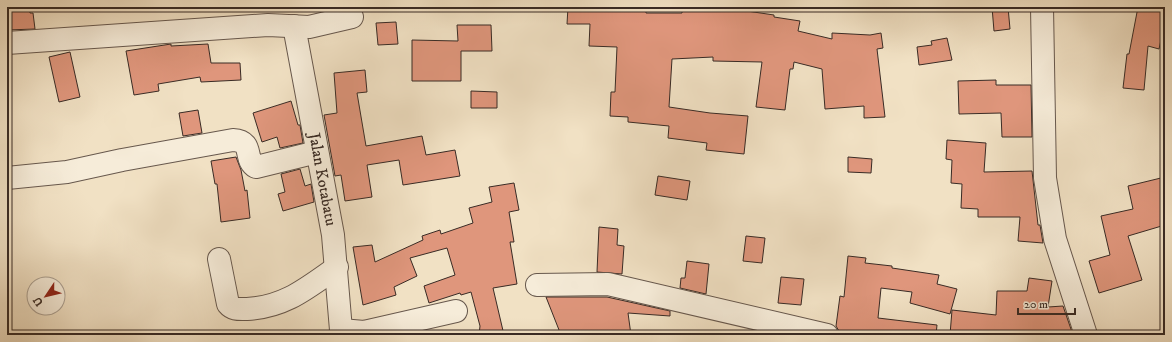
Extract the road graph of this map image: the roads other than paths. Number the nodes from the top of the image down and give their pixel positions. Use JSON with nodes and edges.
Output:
{"nodes":[{"id":1,"x":1042,"y":7,"type":"edge"},
{"id":2,"x":258,"y":16,"type":"edge"},
{"id":3,"x":352,"y":17,"type":"dead end"},
{"id":4,"x":294,"y":26,"type":"junction"},
{"id":5,"x":7,"y":43,"type":"edge"},
{"id":6,"x":318,"y":152,"type":"junction"},
{"id":7,"x":7,"y":178,"type":"edge"},
{"id":8,"x":219,"y":259,"type":"dead end"},
{"id":9,"x":337,"y":267,"type":"junction"},
{"id":10,"x":537,"y":285,"type":"dead end"},
{"id":11,"x":456,"y":311,"type":"dead end"},
{"id":12,"x":341,"y":333,"type":"edge"},
{"id":13,"x":827,"y":335,"type":"edge"},
{"id":14,"x":1086,"y":335,"type":"edge"}],
"edges":[{"from":1,"to":14,"type":"street"},
{"from":2,"to":4,"type":"street"},
{"from":2,"to":5,"type":"street"},
{"from":3,"to":4,"type":"street"},
{"from":4,"to":6,"type":"street","name":"Jalan Kotabatu"},
{"from":6,"to":7,"type":"street"},
{"from":6,"to":9,"type":"street","name":"Jalan Kotabatu"},
{"from":8,"to":9,"type":"street"},
{"from":9,"to":12,"type":"street","name":"Jalan Kotabatu"},
{"from":10,"to":13,"type":"street"},
{"from":11,"to":12,"type":"street"}]}
